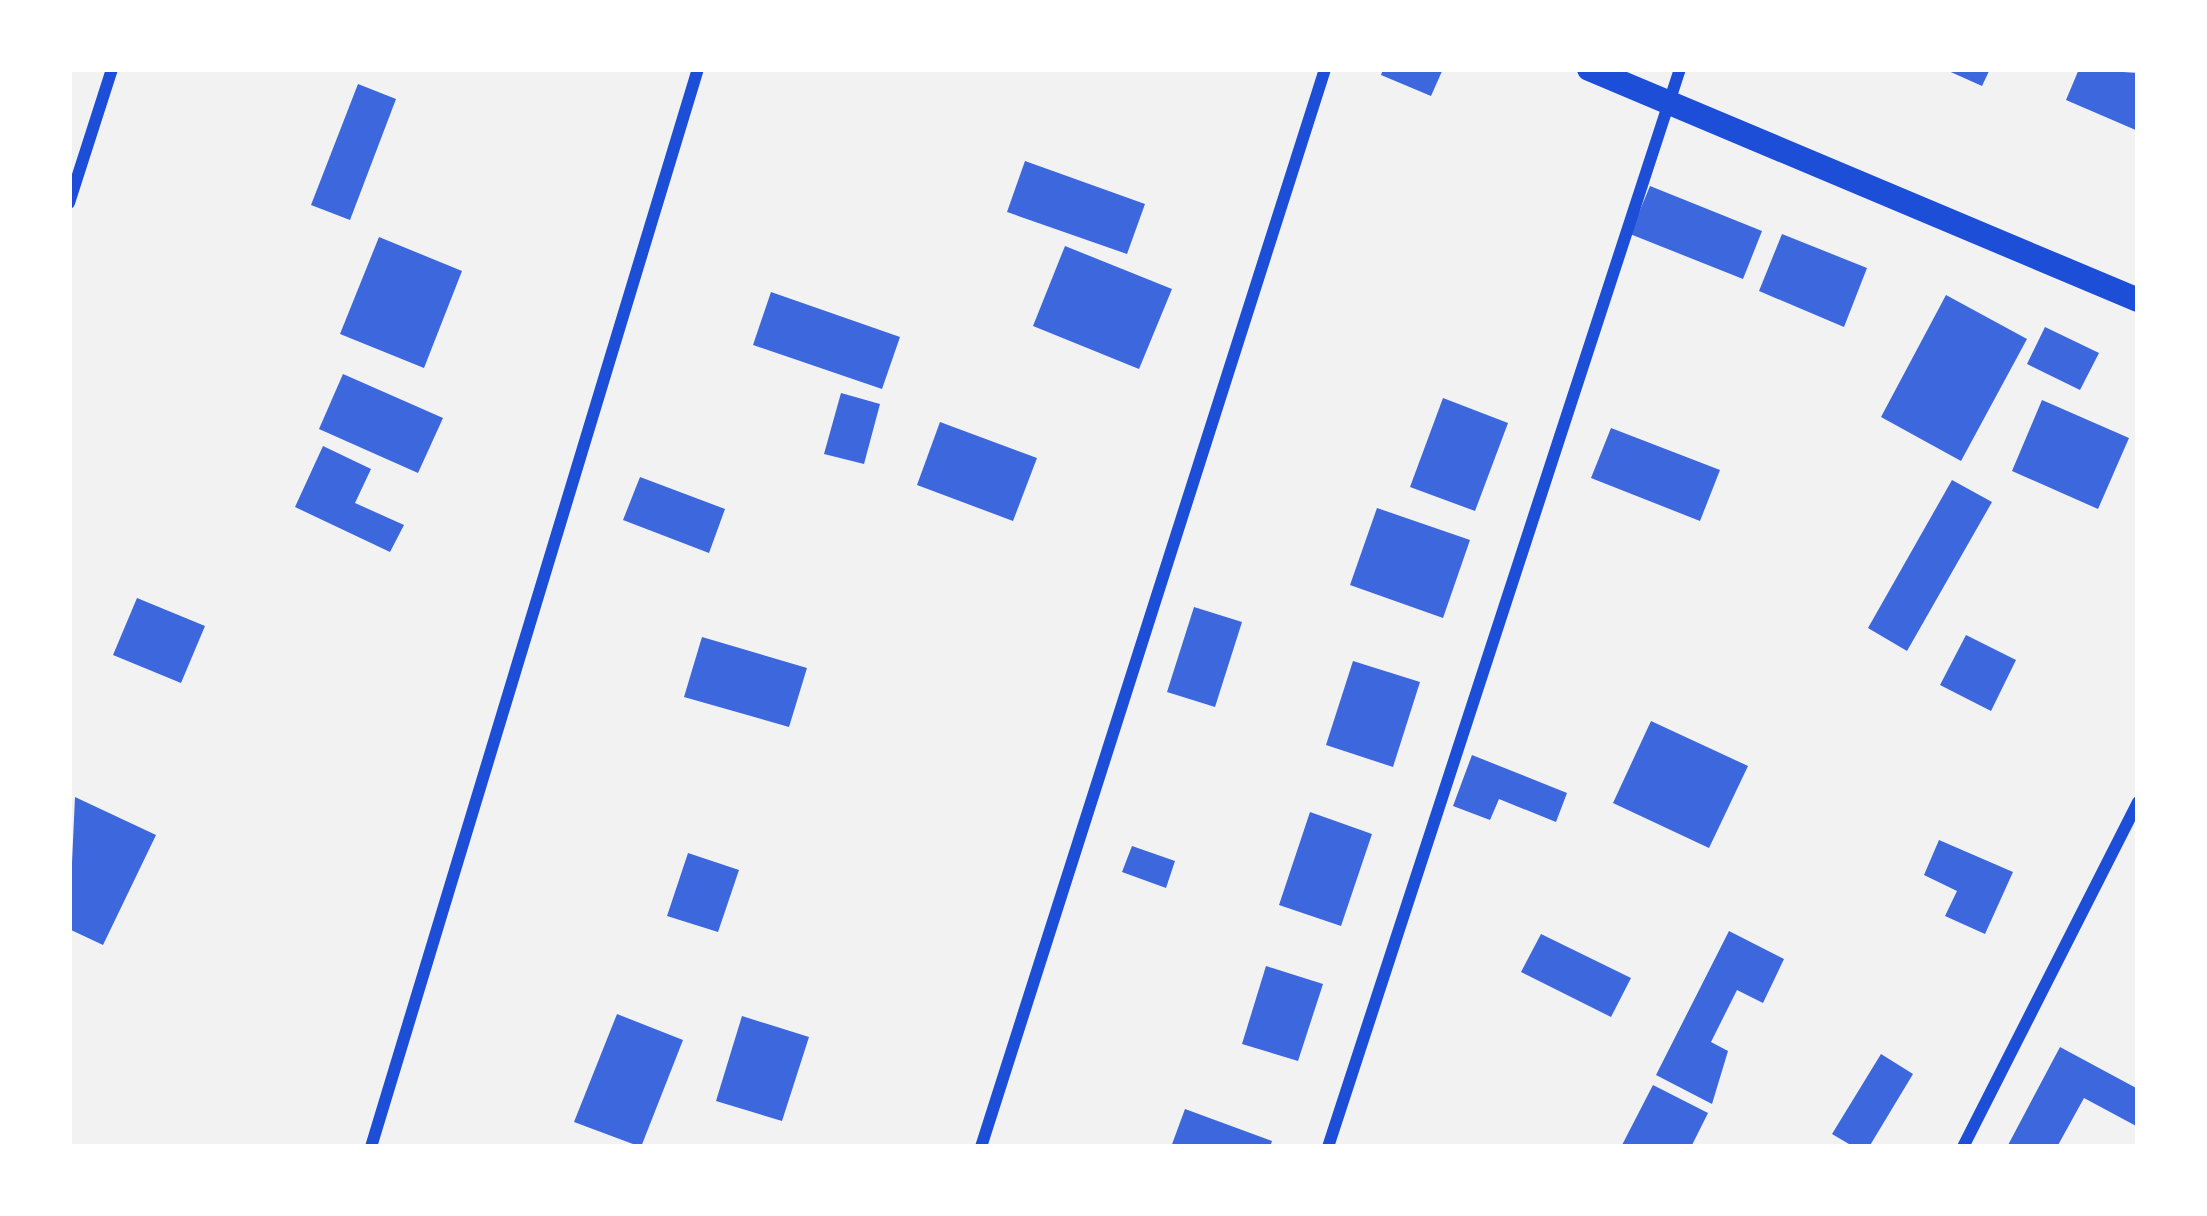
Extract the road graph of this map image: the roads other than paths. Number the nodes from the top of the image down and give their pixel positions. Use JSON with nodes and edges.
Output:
{"nodes":[{"id":1,"x":112,"y":69,"type":"edge"},
{"id":2,"x":698,"y":69,"type":"edge"},
{"id":3,"x":1324,"y":69,"type":"edge"},
{"id":4,"x":1588,"y":69,"type":"edge"},
{"id":5,"x":1680,"y":69,"type":"edge"},
{"id":6,"x":1665,"y":104,"type":"junction"},
{"id":7,"x":69,"y":202,"type":"edge"},
{"id":8,"x":2138,"y":300,"type":"edge"},
{"id":9,"x":2138,"y":802,"type":"edge"},
{"id":10,"x":371,"y":1147,"type":"edge"},
{"id":11,"x":982,"y":1147,"type":"edge"},
{"id":12,"x":1328,"y":1147,"type":"edge"},
{"id":13,"x":1963,"y":1147,"type":"edge"}],
"edges":[{"from":1,"to":7,"type":"street"},
{"from":2,"to":10,"type":"street"},
{"from":3,"to":11,"type":"street"},
{"from":4,"to":6,"type":"main road"},
{"from":5,"to":6,"type":"street"},
{"from":6,"to":8,"type":"main road"},
{"from":6,"to":12,"type":"street"},
{"from":9,"to":13,"type":"street"}]}
